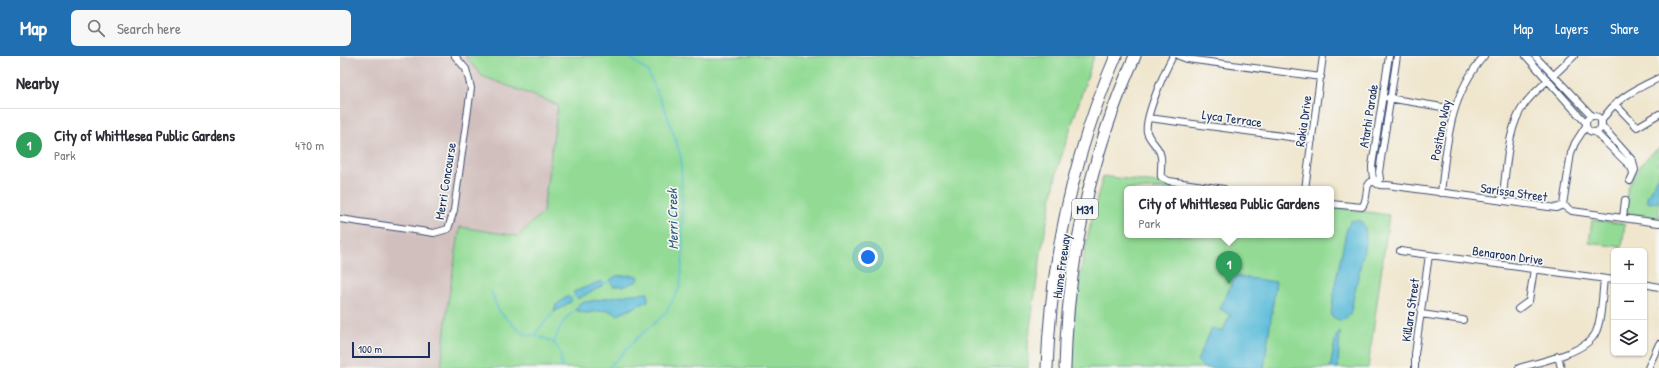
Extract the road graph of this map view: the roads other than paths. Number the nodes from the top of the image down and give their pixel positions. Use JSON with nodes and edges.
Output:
{"nodes":[{"id":1,"x":455,"y":56,"type":"edge"},
{"id":2,"x":1116,"y":56,"type":"edge"},
{"id":3,"x":1135,"y":56,"type":"edge"},
{"id":4,"x":1173,"y":56,"type":"edge"},
{"id":5,"x":1179,"y":56,"type":"edge"},
{"id":6,"x":1323,"y":56,"type":"edge"},
{"id":7,"x":1389,"y":56,"type":"edge"},
{"id":8,"x":1397,"y":56,"type":"edge"},
{"id":9,"x":1484,"y":56,"type":"edge"},
{"id":10,"x":1526,"y":56,"type":"edge"},
{"id":11,"x":1535,"y":56,"type":"edge"},
{"id":12,"x":1574,"y":56,"type":"edge"},
{"id":13,"x":1554,"y":75,"type":"junction"},
{"id":14,"x":1321,"y":77,"type":"junction"},
{"id":15,"x":1659,"y":79,"type":"edge"},
{"id":16,"x":1548,"y":80,"type":"junction"},
{"id":17,"x":1383,"y":97,"type":"junction"},
{"id":18,"x":1391,"y":99,"type":"junction"},
{"id":19,"x":1616,"y":104,"type":"junction"},
{"id":20,"x":1454,"y":109,"type":"junction"},
{"id":21,"x":1609,"y":109,"type":"junction"},
{"id":22,"x":1659,"y":114,"type":"edge"},
{"id":23,"x":1594,"y":116,"type":"junction"},
{"id":24,"x":1149,"y":118,"type":"junction"},
{"id":25,"x":1601,"y":124,"type":"junction"},
{"id":26,"x":1589,"y":128,"type":"junction"},
{"id":27,"x":1312,"y":140,"type":"junction"},
{"id":28,"x":1633,"y":172,"type":"junction"},
{"id":29,"x":1376,"y":181,"type":"junction"},
{"id":30,"x":1630,"y":181,"type":"dead end"},
{"id":31,"x":1203,"y":186,"type":"edge"},
{"id":32,"x":1305,"y":186,"type":"edge"},
{"id":33,"x":1441,"y":193,"type":"junction"},
{"id":34,"x":1624,"y":200,"type":"dead end"},
{"id":35,"x":1502,"y":201,"type":"junction"},
{"id":36,"x":1334,"y":204,"type":"edge"},
{"id":37,"x":1563,"y":205,"type":"junction"},
{"id":38,"x":1622,"y":218,"type":"junction"},
{"id":39,"x":340,"y":219,"type":"edge"},
{"id":40,"x":1659,"y":223,"type":"edge"},
{"id":41,"x":1400,"y":251,"type":"dead end"},
{"id":42,"x":1429,"y":255,"type":"junction"},
{"id":43,"x":1534,"y":270,"type":"junction"},
{"id":44,"x":1604,"y":279,"type":"junction"},
{"id":45,"x":1611,"y":280,"type":"edge"},
{"id":46,"x":1647,"y":285,"type":"edge"},
{"id":47,"x":1659,"y":287,"type":"edge"},
{"id":48,"x":1518,"y":309,"type":"dead end"},
{"id":49,"x":1420,"y":314,"type":"junction"},
{"id":50,"x":1463,"y":320,"type":"dead end"},
{"id":51,"x":1659,"y":344,"type":"edge"},
{"id":52,"x":1558,"y":356,"type":"junction"},
{"id":53,"x":1047,"y":368,"type":"edge"},
{"id":54,"x":1065,"y":368,"type":"edge"},
{"id":55,"x":1415,"y":368,"type":"edge"},
{"id":56,"x":1519,"y":368,"type":"edge"},
{"id":57,"x":1562,"y":368,"type":"edge"},
{"id":58,"x":1648,"y":368,"type":"edge"}],
"edges":[{"from":1,"to":39,"type":"street","name":"Merri Concourse"},
{"from":2,"to":53,"type":"highway","name":"Hume Freeway","number":"M31"},
{"from":3,"to":54,"type":"highway","name":"Hume Freeway","number":"M31"},
{"from":4,"to":24,"type":"street"},
{"from":5,"to":14,"type":"street"},
{"from":6,"to":14,"type":"street","name":"Rakia Drive"},
{"from":7,"to":17,"type":"street","name":"Atarhi Parade"},
{"from":8,"to":18,"type":"street","name":"Atarhi Parade"},
{"from":9,"to":20,"type":"street","name":"Positano Way"},
{"from":10,"to":16,"type":"street"},
{"from":11,"to":13,"type":"street"},
{"from":12,"to":13,"type":"street"},
{"from":13,"to":23,"type":"street"},
{"from":14,"to":27,"type":"street","name":"Rakia Drive"},
{"from":15,"to":19,"type":"street"},
{"from":16,"to":26,"type":"street"},
{"from":16,"to":35,"type":"street"},
{"from":17,"to":18,"type":"street"},
{"from":17,"to":29,"type":"street","name":"Atarhi Parade"},
{"from":18,"to":20,"type":"street"},
{"from":18,"to":29,"type":"street","name":"Atarhi Parade"},
{"from":19,"to":21,"type":"street"},
{"from":19,"to":22,"type":"street"},
{"from":20,"to":33,"type":"street","name":"Positano Way"},
{"from":21,"to":23,"type":"street"},
{"from":21,"to":25,"type":"street"},
{"from":23,"to":25,"type":"street"},
{"from":23,"to":26,"type":"street"},
{"from":24,"to":27,"type":"street","name":"Lyca Terrace"},
{"from":24,"to":31,"type":"street"},
{"from":25,"to":26,"type":"street"},
{"from":25,"to":28,"type":"street"},
{"from":26,"to":28,"type":"street"},
{"from":26,"to":37,"type":"street"},
{"from":27,"to":32,"type":"street","name":"Rakia Drive"},
{"from":28,"to":30,"type":"street"},
{"from":29,"to":33,"type":"street","name":"Sarissa Street"},
{"from":29,"to":36,"type":"street"},
{"from":33,"to":35,"type":"street","name":"Sarissa Street"},
{"from":34,"to":38,"type":"street"},
{"from":35,"to":37,"type":"street","name":"Sarissa Street"},
{"from":37,"to":38,"type":"street","name":"Sarissa Street"},
{"from":38,"to":40,"type":"street","name":"Sarissa Street"},
{"from":41,"to":42,"type":"street","name":"Benaroon Drive"},
{"from":42,"to":43,"type":"street","name":"Benaroon Drive"},
{"from":42,"to":49,"type":"street","name":"Killara Street"},
{"from":43,"to":44,"type":"street","name":"Benaroon Drive"},
{"from":43,"to":48,"type":"street"},
{"from":44,"to":45,"type":"street","name":"Benaroon Drive"},
{"from":44,"to":52,"type":"street"},
{"from":46,"to":47,"type":"street"},
{"from":49,"to":50,"type":"street"},
{"from":49,"to":55,"type":"street","name":"Killara Street"},
{"from":51,"to":58,"type":"street"},
{"from":52,"to":56,"type":"street"},
{"from":52,"to":57,"type":"street"}]}
